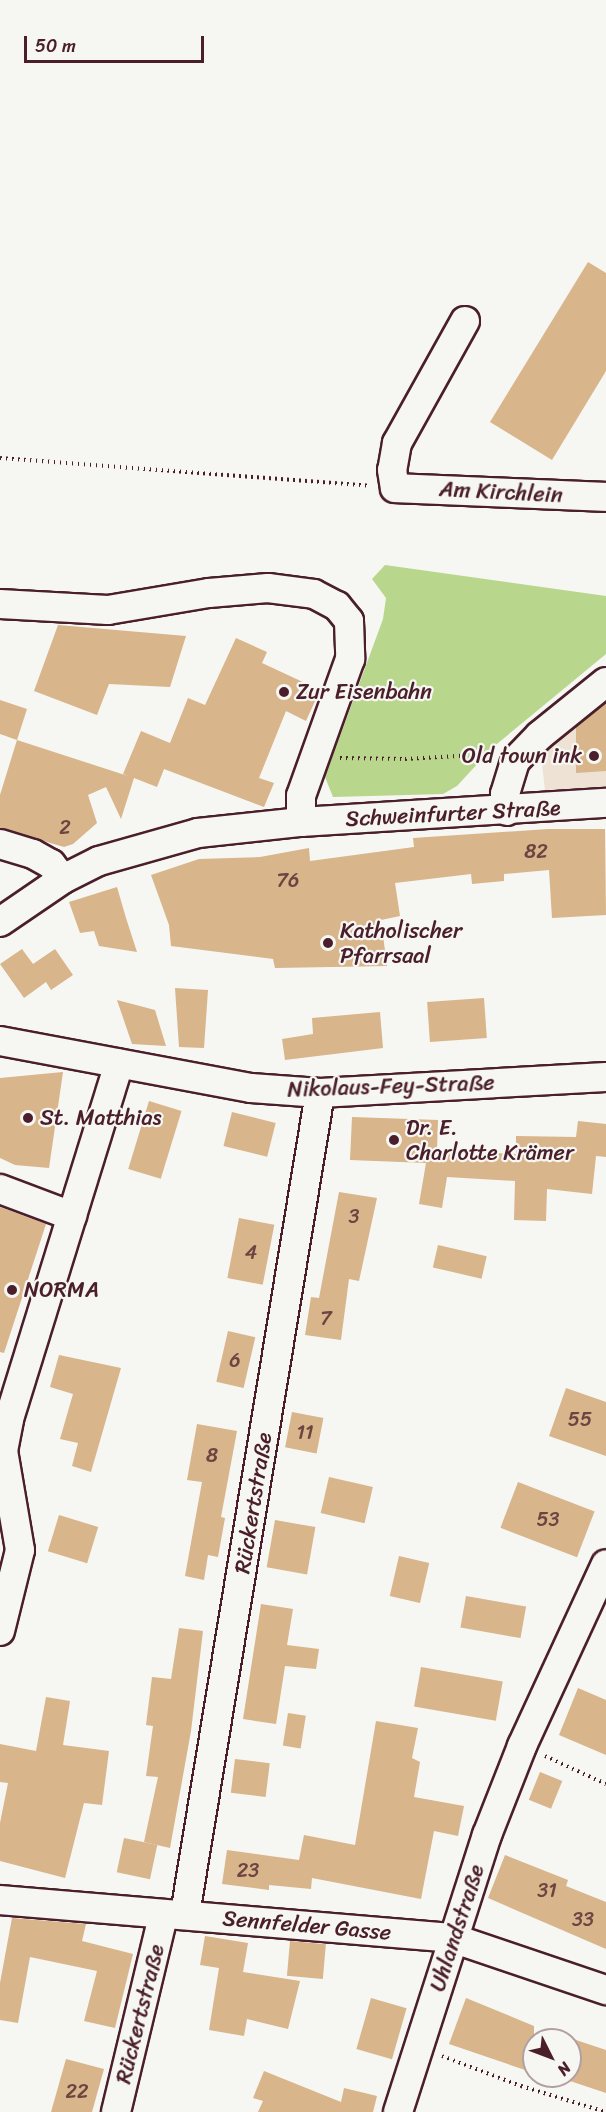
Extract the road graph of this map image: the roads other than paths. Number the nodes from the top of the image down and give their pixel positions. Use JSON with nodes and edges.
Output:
{"nodes":[{"id":1,"x":465,"y":321,"type":"dead end"},
{"id":2,"x":606,"y":497,"type":"edge"},
{"id":3,"x":0,"y":604,"type":"edge"},
{"id":4,"x":606,"y":682,"type":"edge"},
{"id":5,"x":606,"y":803,"type":"edge"},
{"id":6,"x":507,"y":811,"type":"junction"},
{"id":7,"x":301,"y":822,"type":"junction"},
{"id":8,"x":0,"y":844,"type":"edge"},
{"id":9,"x":63,"y":879,"type":"junction"},
{"id":10,"x":0,"y":922,"type":"edge"},
{"id":11,"x":0,"y":1041,"type":"edge"},
{"id":12,"x":119,"y":1064,"type":"junction"},
{"id":13,"x":606,"y":1077,"type":"edge"},
{"id":14,"x":320,"y":1093,"type":"junction"},
{"id":15,"x":0,"y":1190,"type":"edge"},
{"id":16,"x":72,"y":1216,"type":"junction"},
{"id":17,"x":5,"y":1417,"type":"edge"},
{"id":18,"x":10,"y":1545,"type":"edge"},
{"id":19,"x":606,"y":1564,"type":"edge"},
{"id":20,"x":0,"y":1631,"type":"edge"},
{"id":21,"x":0,"y":1900,"type":"edge"},
{"id":22,"x":174,"y":1915,"type":"junction"},
{"id":23,"x":452,"y":1938,"type":"junction"},
{"id":24,"x":606,"y":1990,"type":"edge"},
{"id":25,"x":116,"y":2112,"type":"edge"},
{"id":26,"x":398,"y":2112,"type":"edge"}],
"edges":[{"from":1,"to":2,"type":"street","name":"Am Kirchlein"},
{"from":3,"to":7,"type":"street"},
{"from":4,"to":6,"type":"street"},
{"from":5,"to":6,"type":"street","name":"Schweinfurter Straße"},
{"from":6,"to":7,"type":"street","name":"Schweinfurter Straße"},
{"from":7,"to":9,"type":"street","name":"Schweinfurter Straße"},
{"from":8,"to":9,"type":"street"},
{"from":9,"to":10,"type":"street","name":"Schweinfurter Straße"},
{"from":11,"to":12,"type":"street","name":"Nikolaus-Fey-Straße"},
{"from":12,"to":14,"type":"street","name":"Nikolaus-Fey-Straße"},
{"from":12,"to":16,"type":"street"},
{"from":13,"to":14,"type":"street","name":"Nikolaus-Fey-Straße"},
{"from":14,"to":22,"type":"street","name":"Rückertstraße"},
{"from":15,"to":16,"type":"street"},
{"from":16,"to":17,"type":"street"},
{"from":17,"to":18,"type":"street"},
{"from":18,"to":20,"type":"street"},
{"from":19,"to":23,"type":"street","name":"Uhlandstraße"},
{"from":21,"to":22,"type":"street","name":"Sennfelder Gasse"},
{"from":22,"to":23,"type":"street","name":"Sennfelder Gasse"},
{"from":22,"to":25,"type":"street","name":"Rückertstraße"},
{"from":23,"to":24,"type":"street","name":"Sennfelder Gasse"},
{"from":23,"to":26,"type":"street","name":"Uhlandstraße"}]}
